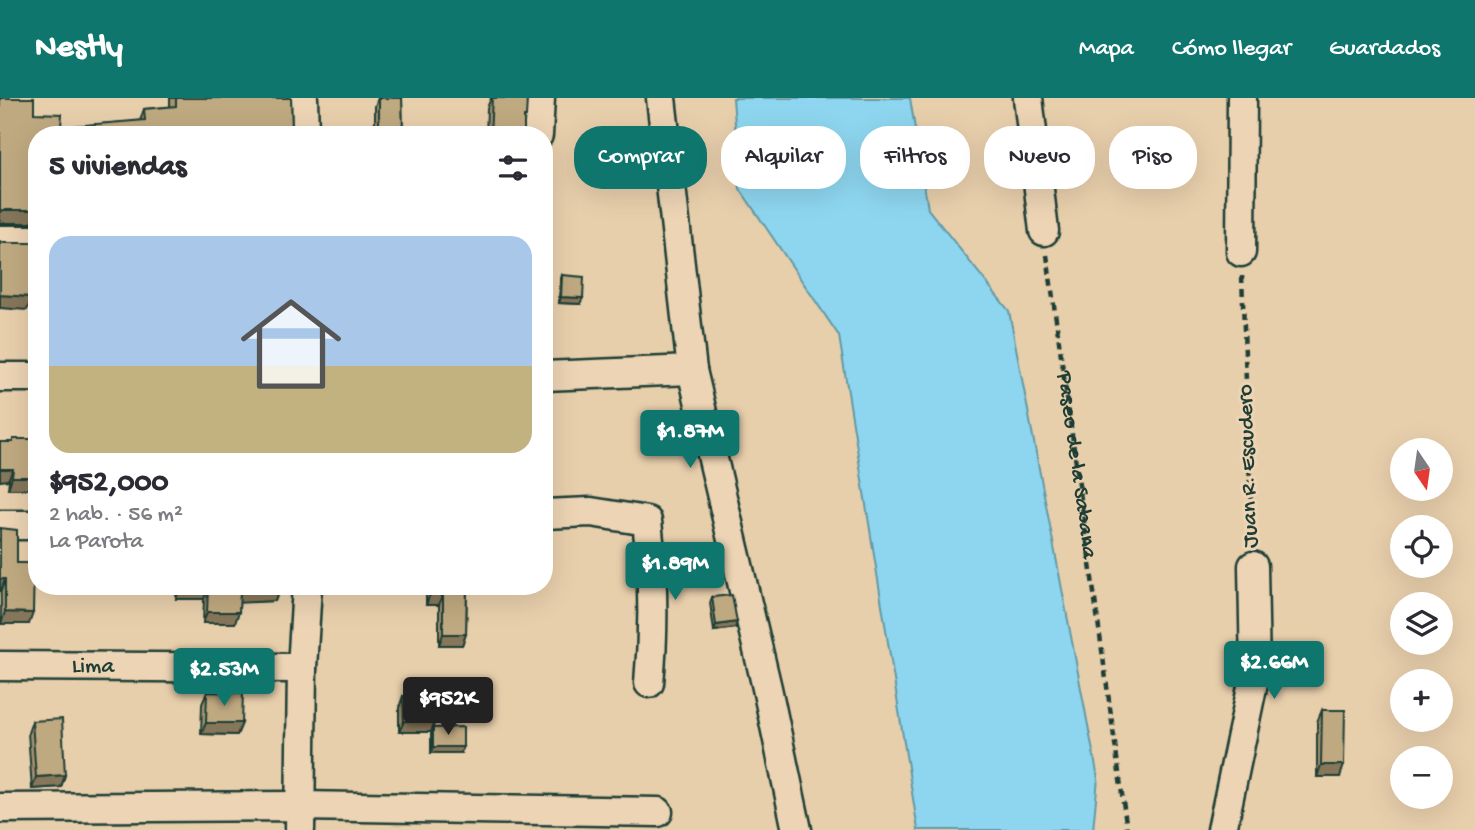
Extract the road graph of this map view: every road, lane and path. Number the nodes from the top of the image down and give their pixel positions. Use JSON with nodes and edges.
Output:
{"nodes":[{"id":1,"x":303,"y":98,"type":"edge"},
{"id":2,"x":540,"y":98,"type":"edge"},
{"id":3,"x":661,"y":98,"type":"edge"},
{"id":4,"x":1028,"y":98,"type":"edge"},
{"id":5,"x":1242,"y":98,"type":"edge"},
{"id":6,"x":304,"y":126,"type":"edge"},
{"id":7,"x":538,"y":126,"type":"edge"},
{"id":8,"x":1044,"y":231,"type":"joint"},
{"id":9,"x":0,"y":240,"type":"edge"},
{"id":10,"x":28,"y":240,"type":"edge"},
{"id":11,"x":1241,"y":253,"type":"joint"},
{"id":12,"x":692,"y":370,"type":"junction"},
{"id":13,"x":553,"y":376,"type":"edge"},
{"id":14,"x":0,"y":377,"type":"edge"},
{"id":15,"x":28,"y":377,"type":"edge"},
{"id":16,"x":553,"y":514,"type":"edge"},
{"id":17,"x":0,"y":525,"type":"edge"},
{"id":18,"x":28,"y":525,"type":"edge"},
{"id":19,"x":1253,"y":566,"type":"joint"},
{"id":20,"x":306,"y":595,"type":"edge"},
{"id":21,"x":0,"y":666,"type":"edge"},
{"id":22,"x":302,"y":668,"type":"junction"},
{"id":23,"x":649,"y":683,"type":"dead end"},
{"id":24,"x":0,"y":808,"type":"edge"},
{"id":25,"x":659,"y":812,"type":"dead end"},
{"id":26,"x":301,"y":818,"type":"edge"},
{"id":27,"x":797,"y":830,"type":"edge"},
{"id":28,"x":1127,"y":830,"type":"edge"},
{"id":29,"x":1222,"y":830,"type":"edge"}],
"edges":[{"from":1,"to":6,"type":"street"},
{"from":2,"to":7,"type":"street"},
{"from":3,"to":12,"type":"street"},
{"from":4,"to":8,"type":"street"},
{"from":5,"to":11,"type":"street"},
{"from":8,"to":28,"type":"path","name":"Paseo de la Sabana"},
{"from":9,"to":10,"type":"street"},
{"from":11,"to":19,"type":"path","name":"Juan R. Escudero"},
{"from":12,"to":13,"type":"street"},
{"from":12,"to":27,"type":"street"},
{"from":14,"to":15,"type":"street"},
{"from":16,"to":23,"type":"street"},
{"from":17,"to":18,"type":"street"},
{"from":19,"to":29,"type":"street","name":"Juan R. Escudero"},
{"from":20,"to":22,"type":"street"},
{"from":21,"to":22,"type":"street","name":"Lima"},
{"from":22,"to":26,"type":"street"},
{"from":24,"to":26,"type":"street"},
{"from":25,"to":26,"type":"street"}]}
